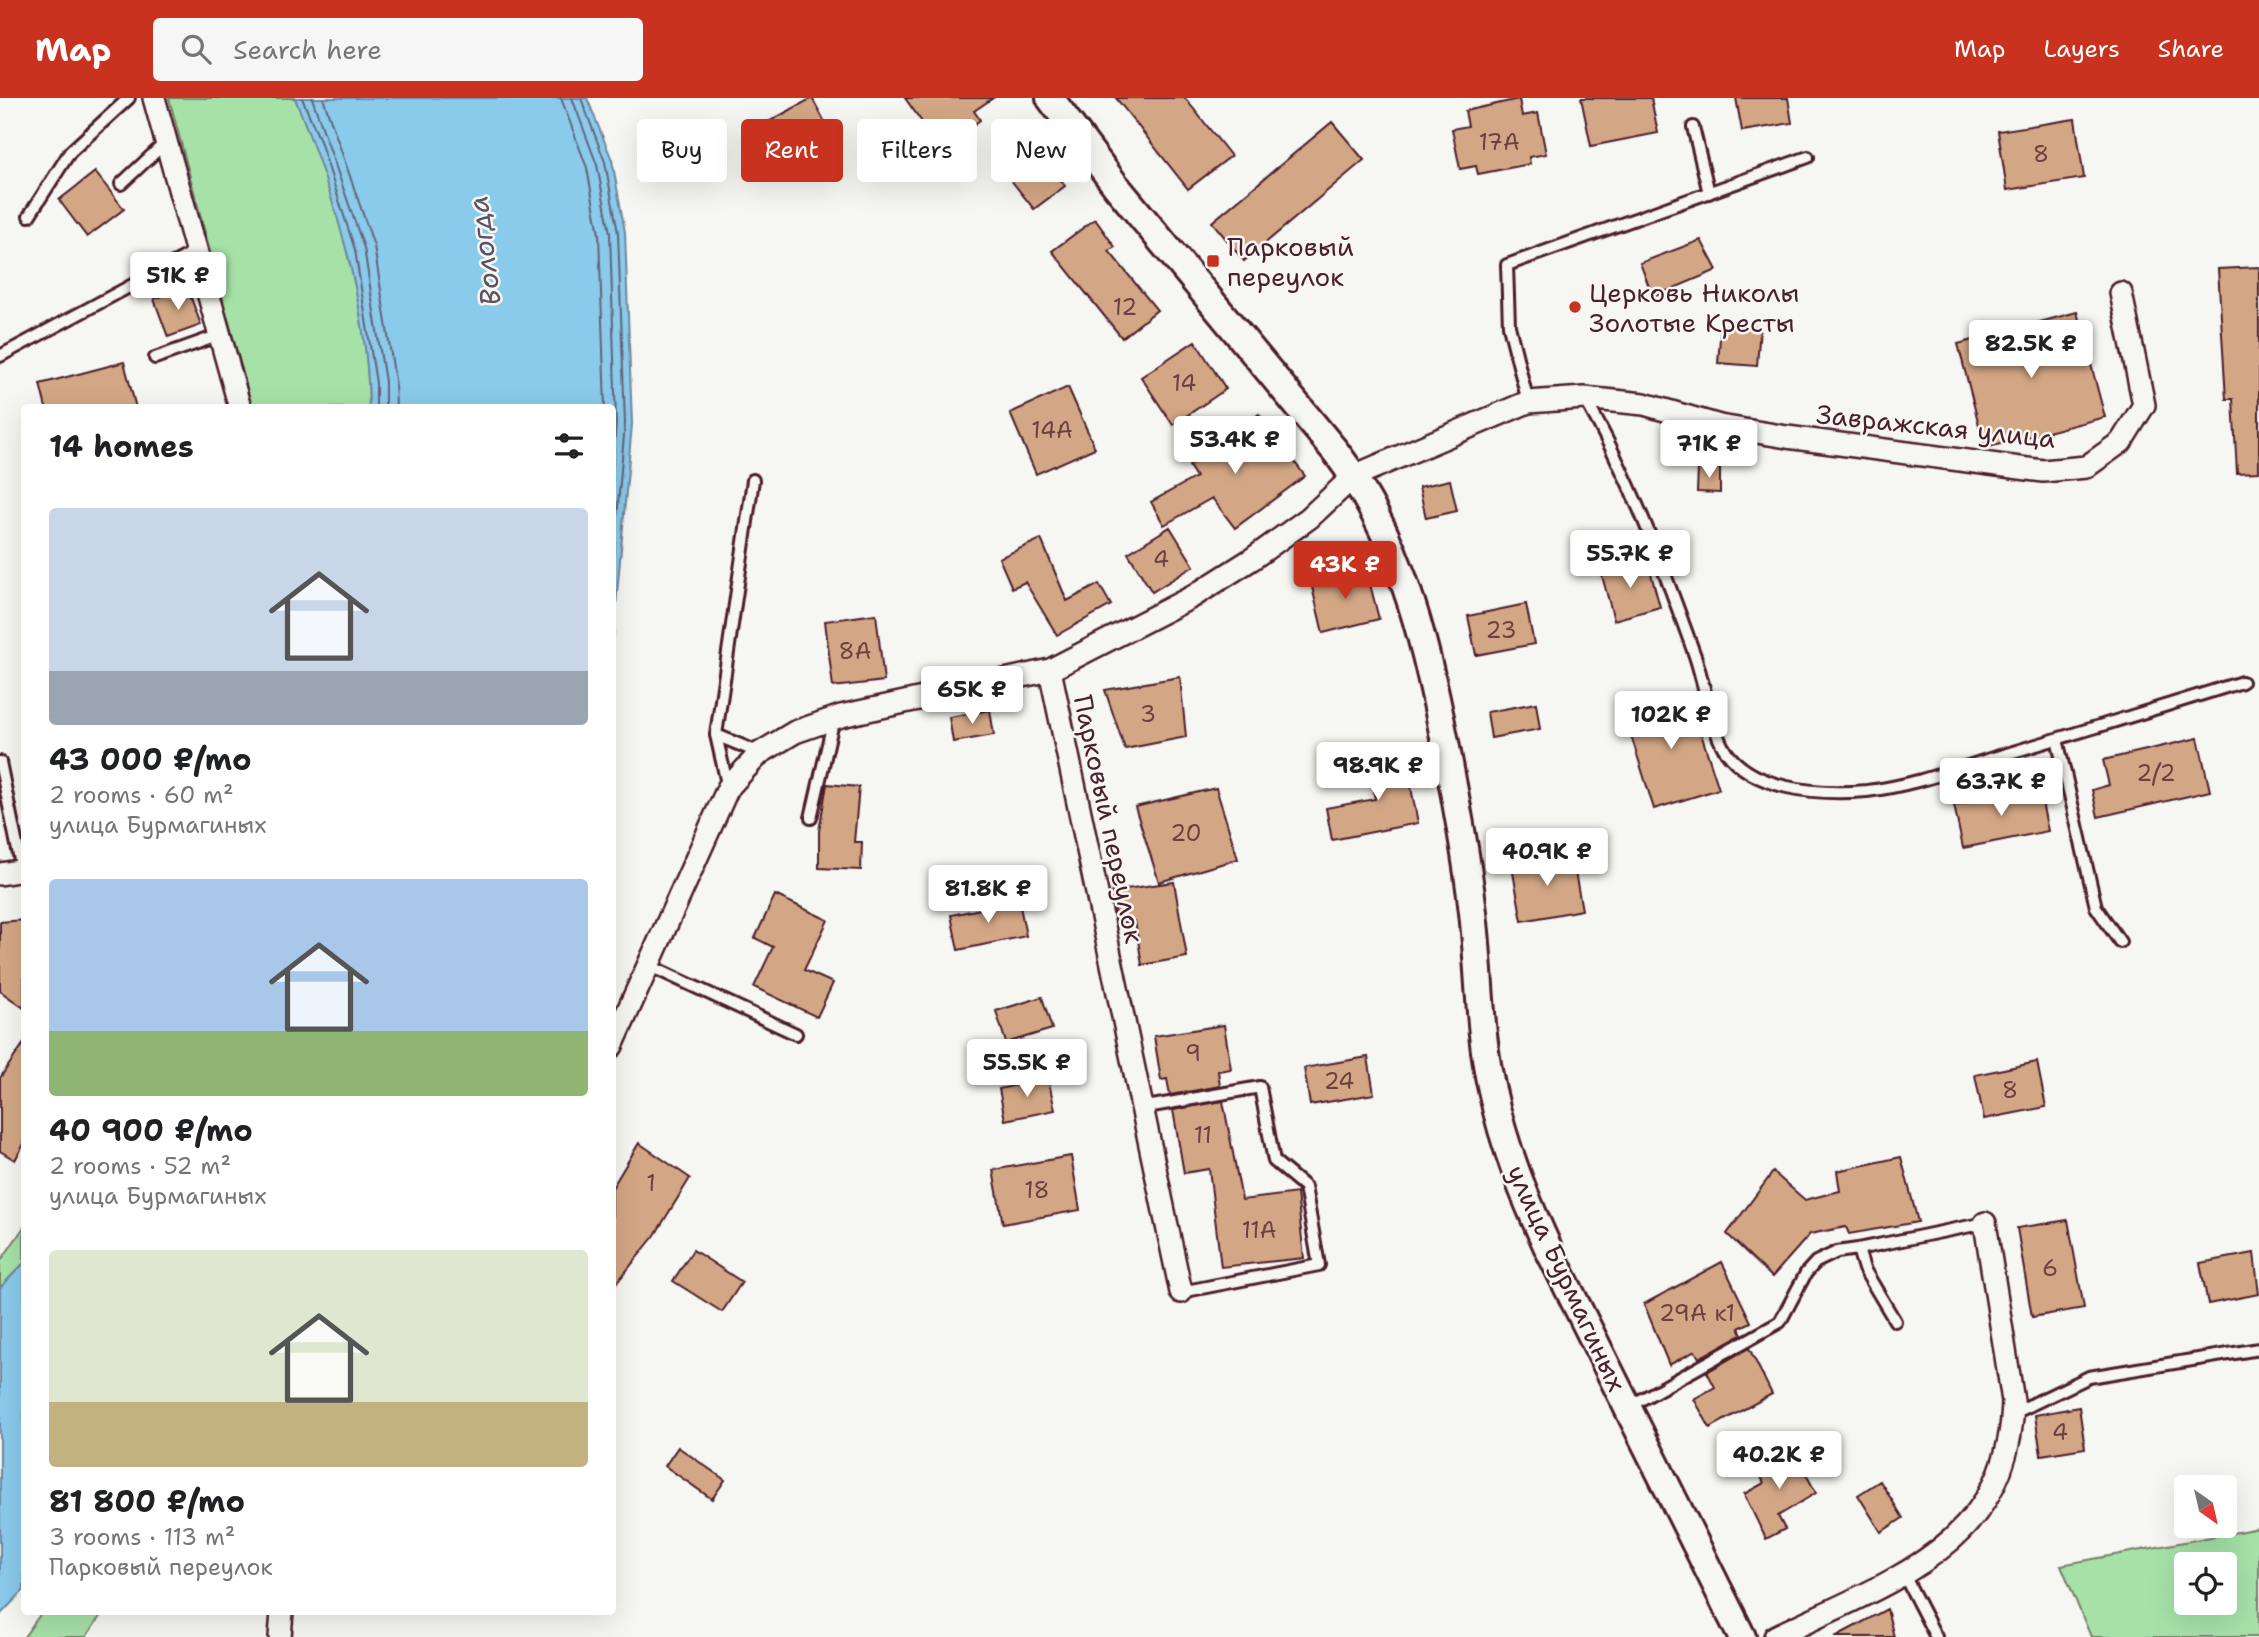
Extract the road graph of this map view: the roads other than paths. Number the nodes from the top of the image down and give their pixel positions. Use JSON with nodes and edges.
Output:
{"nodes":[{"id":1,"x":129,"y":98,"type":"edge"},
{"id":2,"x":154,"y":98,"type":"edge"},
{"id":3,"x":1051,"y":98,"type":"edge"},
{"id":4,"x":1693,"y":127,"type":"dead end"},
{"id":5,"x":166,"y":142,"type":"junction"},
{"id":6,"x":1808,"y":157,"type":"dead end"},
{"id":7,"x":121,"y":184,"type":"dead end"},
{"id":8,"x":1709,"y":193,"type":"junction"},
{"id":9,"x":29,"y":216,"type":"dead end"},
{"id":10,"x":196,"y":251,"type":"junction"},
{"id":11,"x":2121,"y":293,"type":"dead end"},
{"id":12,"x":220,"y":335,"type":"junction"},
{"id":13,"x":0,"y":356,"type":"edge"},
{"id":14,"x":155,"y":358,"type":"dead end"},
{"id":15,"x":1584,"y":398,"type":"junction"},
{"id":16,"x":1528,"y":402,"type":"junction"},
{"id":17,"x":239,"y":404,"type":"edge"},
{"id":18,"x":1354,"y":476,"type":"junction"},
{"id":19,"x":753,"y":480,"type":"dead end"},
{"id":20,"x":1050,"y":670,"type":"junction"},
{"id":21,"x":2242,"y":682,"type":"dead end"},
{"id":22,"x":834,"y":718,"type":"junction"},
{"id":23,"x":716,"y":735,"type":"junction"},
{"id":24,"x":2057,"y":739,"type":"junction"},
{"id":25,"x":760,"y":753,"type":"junction"},
{"id":26,"x":0,"y":762,"type":"edge"},
{"id":27,"x":728,"y":788,"type":"junction"},
{"id":28,"x":811,"y":818,"type":"dead end"},
{"id":29,"x":21,"y":861,"type":"edge"},
{"id":30,"x":21,"y":870,"type":"edge"},
{"id":31,"x":0,"y":874,"type":"edge"},
{"id":32,"x":2120,"y":942,"type":"dead end"},
{"id":33,"x":650,"y":966,"type":"junction"},
{"id":34,"x":796,"y":1034,"type":"dead end"},
{"id":35,"x":616,"y":1038,"type":"edge"},
{"id":36,"x":1141,"y":1108,"type":"junction"},
{"id":37,"x":1985,"y":1223,"type":"joint"},
{"id":38,"x":1858,"y":1249,"type":"junction"},
{"id":39,"x":1181,"y":1292,"type":"joint"},
{"id":40,"x":1895,"y":1321,"type":"dead end"},
{"id":41,"x":2259,"y":1349,"type":"edge"},
{"id":42,"x":1628,"y":1407,"type":"junction"},
{"id":43,"x":2012,"y":1414,"type":"junction"},
{"id":44,"x":1903,"y":1573,"type":"junction"},
{"id":45,"x":282,"y":1615,"type":"edge"},
{"id":46,"x":279,"y":1636,"type":"edge"},
{"id":47,"x":1742,"y":1637,"type":"edge"},
{"id":48,"x":1775,"y":1637,"type":"edge"},
{"id":49,"x":1936,"y":1637,"type":"edge"}],
"edges":[{"from":1,"to":9,"type":"lane"},
{"from":2,"to":5,"type":"street"},
{"from":3,"to":18,"type":"street","name":"улица Бурмагиных"},
{"from":4,"to":8,"type":"lane"},
{"from":5,"to":7,"type":"lane"},
{"from":5,"to":10,"type":"street"},
{"from":6,"to":8,"type":"lane"},
{"from":8,"to":16,"type":"lane"},
{"from":10,"to":12,"type":"street"},
{"from":10,"to":13,"type":"lane"},
{"from":11,"to":15,"type":"street","name":"Завражская улица"},
{"from":12,"to":14,"type":"lane"},
{"from":12,"to":17,"type":"street"},
{"from":15,"to":16,"type":"street","name":"Завражская улица"},
{"from":15,"to":24,"type":"lane"},
{"from":16,"to":18,"type":"street","name":"Завражская улица"},
{"from":18,"to":20,"type":"street","name":"Парковый переулок"},
{"from":18,"to":42,"type":"street","name":"улица Бурмагиных"},
{"from":19,"to":23,"type":"lane"},
{"from":20,"to":22,"type":"street"},
{"from":20,"to":36,"type":"street","name":"Парковый переулок"},
{"from":21,"to":24,"type":"lane"},
{"from":22,"to":25,"type":"street"},
{"from":22,"to":28,"type":"lane"},
{"from":23,"to":25,"type":"lane"},
{"from":23,"to":27,"type":"lane"},
{"from":24,"to":32,"type":"lane"},
{"from":25,"to":27,"type":"street"},
{"from":26,"to":29,"type":"lane"},
{"from":27,"to":33,"type":"street"},
{"from":30,"to":31,"type":"street"},
{"from":33,"to":34,"type":"lane"},
{"from":33,"to":35,"type":"street"},
{"from":36,"to":39,"type":"street","name":"Парковый переулок"},
{"from":36,"to":39,"type":"lane"},
{"from":37,"to":38,"type":"lane"},
{"from":37,"to":43,"type":"street"},
{"from":38,"to":40,"type":"lane"},
{"from":38,"to":42,"type":"lane"},
{"from":41,"to":43,"type":"lane"},
{"from":42,"to":47,"type":"street","name":"улица Бурмагиных"},
{"from":43,"to":44,"type":"street"},
{"from":44,"to":48,"type":"street"},
{"from":44,"to":49,"type":"lane"},
{"from":45,"to":46,"type":"street"}]}
